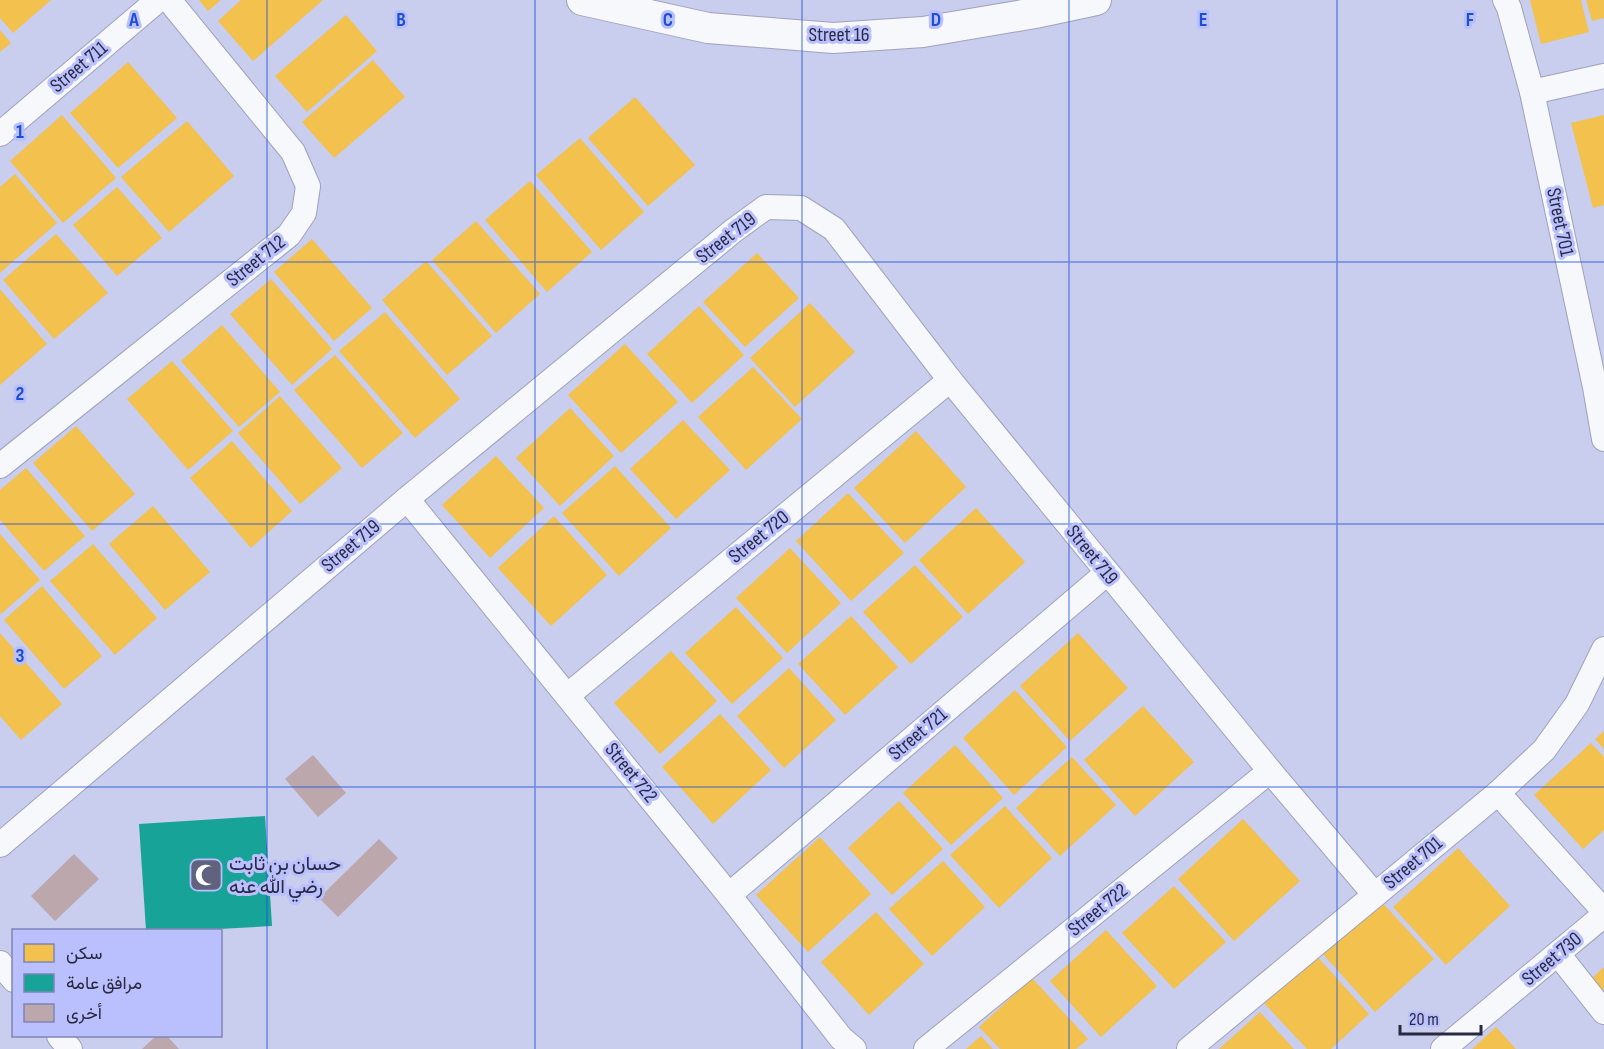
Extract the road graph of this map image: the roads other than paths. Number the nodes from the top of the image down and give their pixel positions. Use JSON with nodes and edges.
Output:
{"nodes":[{"id":1,"x":158,"y":0,"type":"edge"},
{"id":2,"x":169,"y":0,"type":"edge"},
{"id":3,"x":582,"y":0,"type":"edge"},
{"id":4,"x":1096,"y":0,"type":"edge"},
{"id":5,"x":1508,"y":3,"type":"edge"},
{"id":6,"x":1604,"y":76,"type":"edge"},
{"id":7,"x":1532,"y":92,"type":"junction"},
{"id":8,"x":0,"y":134,"type":"edge"},
{"id":9,"x":950,"y":380,"type":"junction"},
{"id":10,"x":1600,"y":386,"type":"edge"},
{"id":11,"x":1604,"y":439,"type":"edge"},
{"id":12,"x":0,"y":466,"type":"edge"},
{"id":13,"x":406,"y":499,"type":"junction"},
{"id":14,"x":1107,"y":573,"type":"junction"},
{"id":15,"x":1604,"y":649,"type":"edge"},
{"id":16,"x":568,"y":695,"type":"junction"},
{"id":17,"x":1270,"y":771,"type":"junction"},
{"id":18,"x":1498,"y":794,"type":"junction"},
{"id":19,"x":0,"y":844,"type":"edge"},
{"id":20,"x":729,"y":895,"type":"junction"},
{"id":21,"x":1375,"y":895,"type":"junction"},
{"id":22,"x":1604,"y":913,"type":"edge"},
{"id":23,"x":1558,"y":954,"type":"junction"},
{"id":24,"x":0,"y":963,"type":"edge"},
{"id":25,"x":12,"y":978,"type":"edge"},
{"id":26,"x":1604,"y":1012,"type":"edge"},
{"id":27,"x":61,"y":1037,"type":"edge"},
{"id":28,"x":70,"y":1049,"type":"edge"},
{"id":29,"x":854,"y":1049,"type":"edge"},
{"id":30,"x":926,"y":1049,"type":"edge"},
{"id":31,"x":1189,"y":1049,"type":"edge"},
{"id":32,"x":1443,"y":1049,"type":"edge"}],
"edges":[{"from":1,"to":8,"type":"street","name":"Street 711"},
{"from":2,"to":12,"type":"street","name":"Street 712"},
{"from":3,"to":4,"type":"street","name":"Street 16"},
{"from":5,"to":7,"type":"street","name":"Street 701"},
{"from":6,"to":7,"type":"street"},
{"from":7,"to":10,"type":"street","name":"Street 701"},
{"from":9,"to":13,"type":"street","name":"Street 719"},
{"from":9,"to":14,"type":"street","name":"Street 719"},
{"from":9,"to":16,"type":"street","name":"Street 720"},
{"from":10,"to":11,"type":"street","name":"Street 701"},
{"from":13,"to":16,"type":"street","name":"Street 722"},
{"from":13,"to":19,"type":"street","name":"Street 719"},
{"from":14,"to":17,"type":"street","name":"Street 719"},
{"from":14,"to":20,"type":"street","name":"Street 721"},
{"from":15,"to":18,"type":"street","name":"Street 701"},
{"from":16,"to":20,"type":"street","name":"Street 722"},
{"from":17,"to":21,"type":"street","name":"Street 719"},
{"from":17,"to":30,"type":"street","name":"Street 722"},
{"from":18,"to":21,"type":"street","name":"Street 701"},
{"from":18,"to":22,"type":"street","name":"Street 730"},
{"from":20,"to":29,"type":"street","name":"Street 722"},
{"from":21,"to":31,"type":"street","name":"Street 701"},
{"from":22,"to":23,"type":"street","name":"Street 730"},
{"from":23,"to":26,"type":"street"},
{"from":23,"to":32,"type":"street","name":"Street 730"},
{"from":24,"to":25,"type":"street"},
{"from":27,"to":28,"type":"street"}]}
